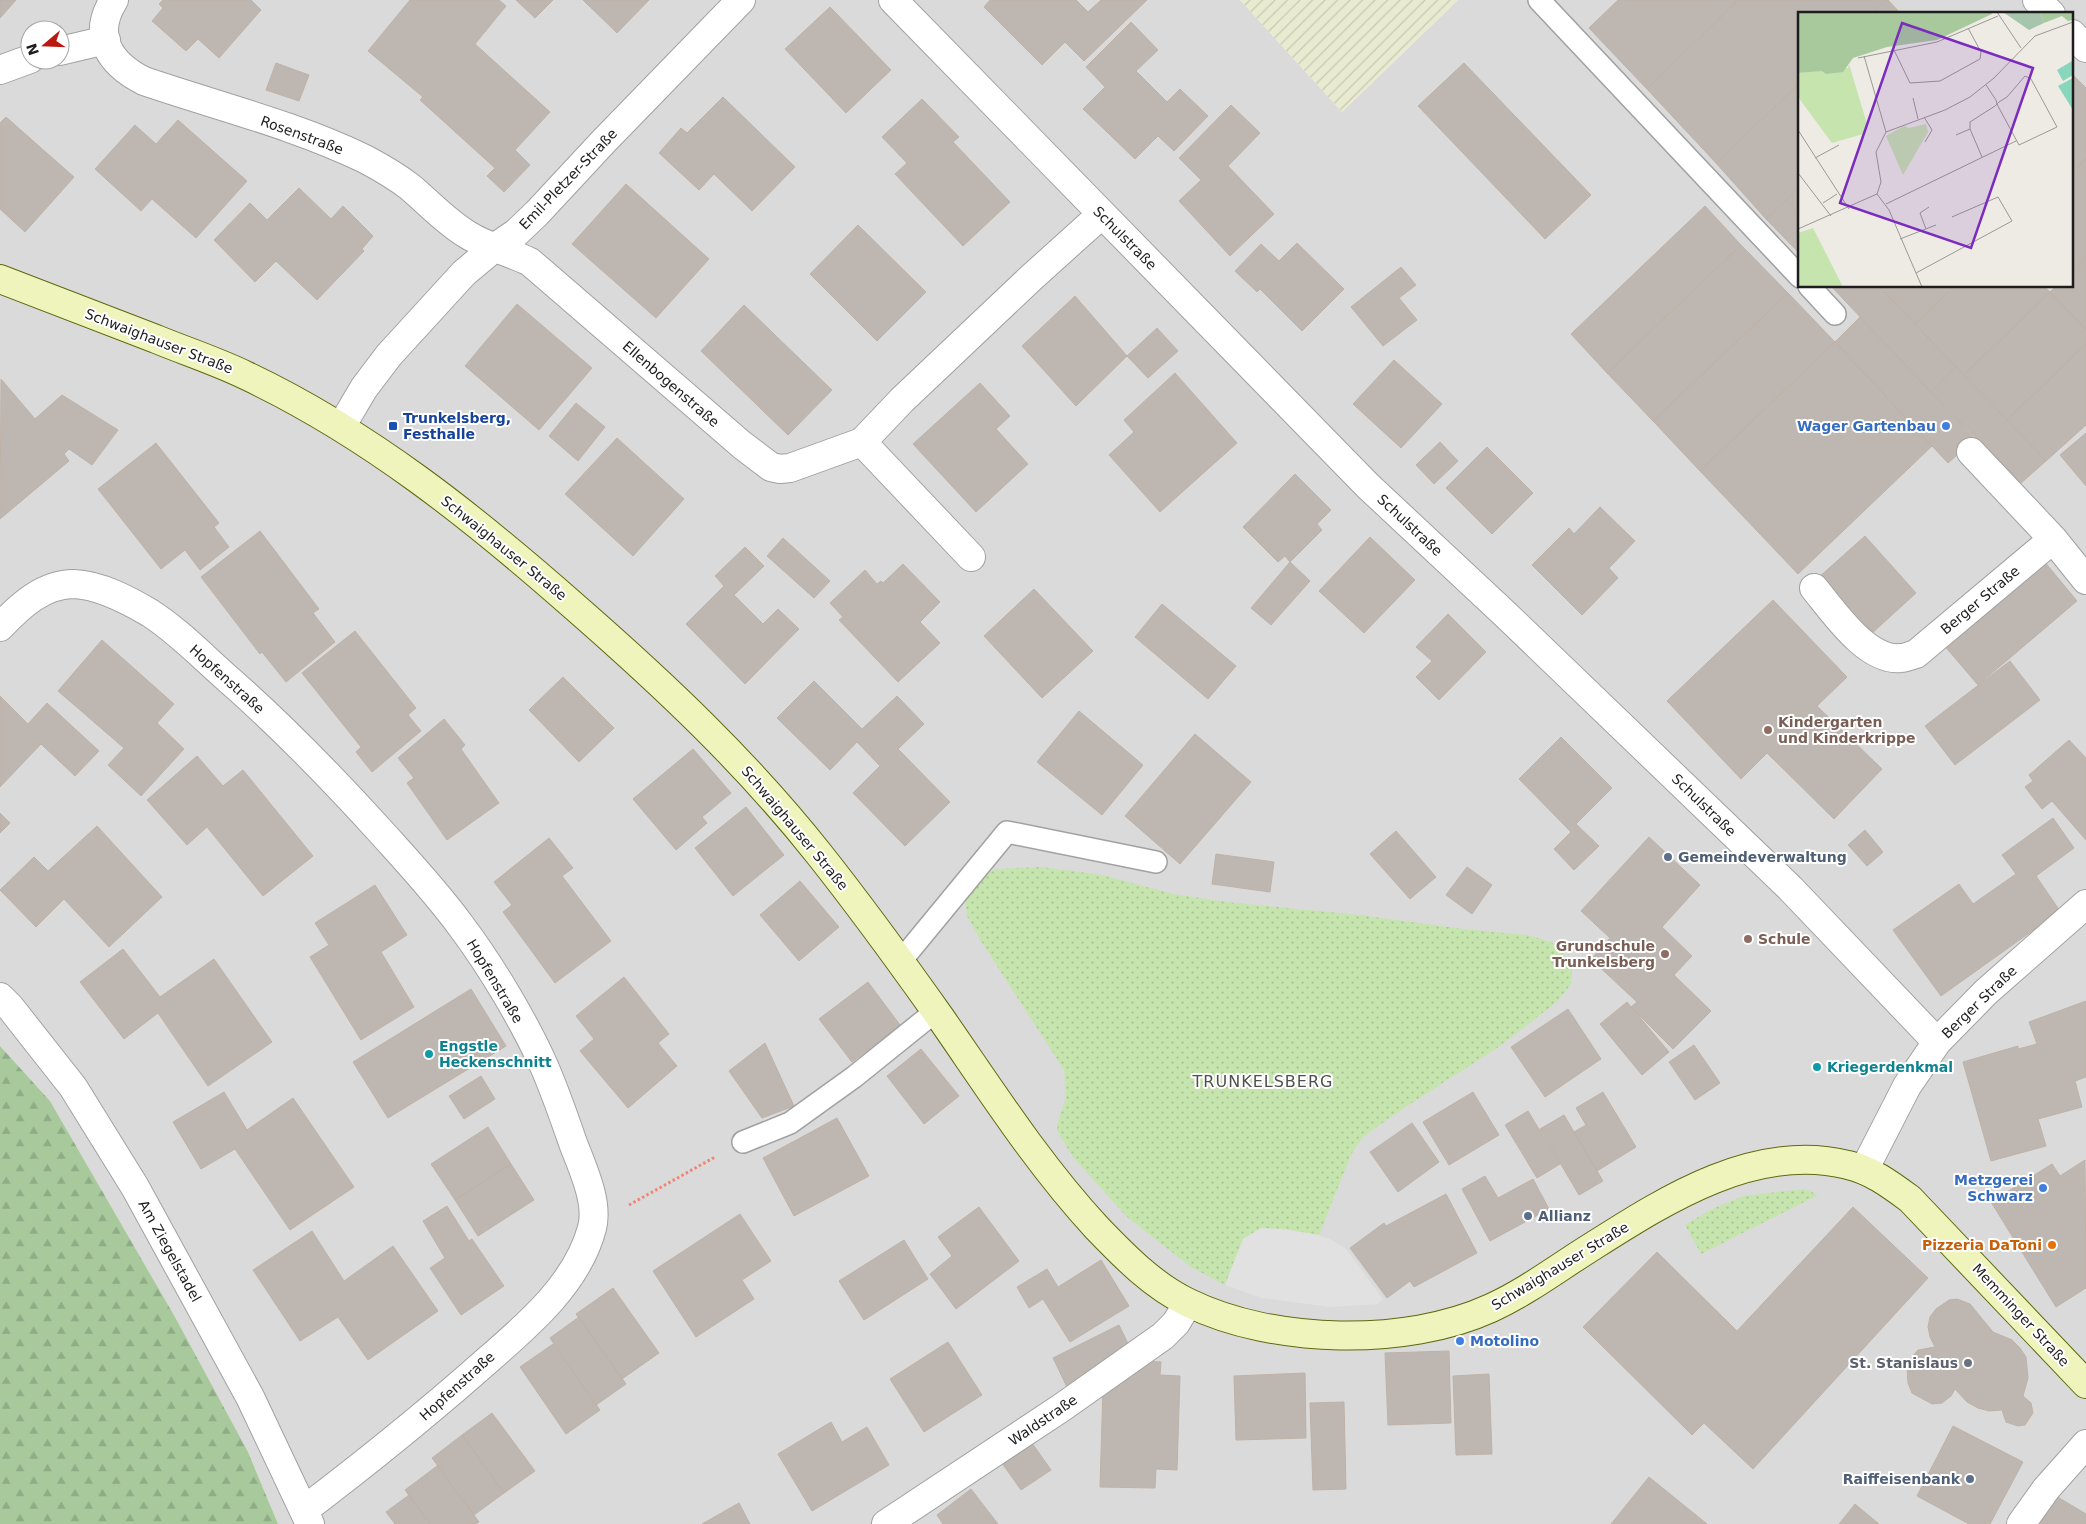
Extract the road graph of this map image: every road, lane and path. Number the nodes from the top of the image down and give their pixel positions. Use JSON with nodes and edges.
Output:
{"nodes":[{"id":1,"x":114,"y":0,"type":"edge"},
{"id":2,"x":741,"y":0,"type":"edge"},
{"id":3,"x":893,"y":0,"type":"edge"},
{"id":4,"x":1539,"y":0,"type":"edge"},
{"id":5,"x":2037,"y":0,"type":"edge"},
{"id":6,"x":2049,"y":12,"type":"edge"},
{"id":7,"x":2074,"y":36,"type":"edge"},
{"id":8,"x":106,"y":40,"type":"junction"},
{"id":9,"x":2086,"y":48,"type":"edge"},
{"id":10,"x":70,"y":49,"type":"edge"},
{"id":11,"x":20,"y":63,"type":"edge"},
{"id":12,"x":0,"y":70,"type":"edge"},
{"id":13,"x":1102,"y":214,"type":"junction"},
{"id":14,"x":494,"y":248,"type":"junction"},
{"id":15,"x":1798,"y":275,"type":"edge"},
{"id":16,"x":0,"y":279,"type":"edge"},
{"id":17,"x":1811,"y":288,"type":"edge"},
{"id":18,"x":1835,"y":314,"type":"dead end"},
{"id":19,"x":341,"y":427,"type":"junction"},
{"id":20,"x":862,"y":442,"type":"junction"},
{"id":21,"x":1971,"y":452,"type":"dead end"},
{"id":22,"x":2053,"y":539,"type":"junction"},
{"id":23,"x":971,"y":557,"type":"dead end"},
{"id":24,"x":2086,"y":580,"type":"edge"},
{"id":25,"x":1814,"y":588,"type":"dead end"},
{"id":26,"x":0,"y":627,"type":"edge"},
{"id":27,"x":1156,"y":862,"type":"dead end"},
{"id":28,"x":2086,"y":904,"type":"edge"},
{"id":29,"x":900,"y":962,"type":"junction"},
{"id":30,"x":0,"y":997,"type":"edge"},
{"id":31,"x":936,"y":1011,"type":"junction"},
{"id":32,"x":1937,"y":1042,"type":"junction"},
{"id":33,"x":744,"y":1142,"type":"joint"},
{"id":34,"x":1864,"y":1170,"type":"junction"},
{"id":35,"x":594,"y":1225,"type":"junction"},
{"id":36,"x":1188,"y":1303,"type":"junction"},
{"id":37,"x":2086,"y":1384,"type":"edge"},
{"id":38,"x":2086,"y":1444,"type":"edge"},
{"id":39,"x":307,"y":1517,"type":"edge"},
{"id":40,"x":886,"y":1524,"type":"edge"},
{"id":41,"x":2021,"y":1524,"type":"edge"}],
"edges":[{"from":1,"to":8,"type":"street","name":"Rosenstraße"},
{"from":2,"to":14,"type":"street","name":"Emil-Pletzer-Straße"},
{"from":3,"to":13,"type":"street","name":"Schulstraße"},
{"from":4,"to":15,"type":"lane"},
{"from":5,"to":6,"type":"street"},
{"from":7,"to":9,"type":"street"},
{"from":8,"to":10,"type":"street"},
{"from":8,"to":14,"type":"street","name":"Rosenstraße"},
{"from":11,"to":12,"type":"street"},
{"from":13,"to":20,"type":"street","name":"Ellenbogenstraße"},
{"from":13,"to":32,"type":"street","name":"Schulstraße"},
{"from":14,"to":19,"type":"street","name":"Emil-Pletzer-Straße"},
{"from":14,"to":20,"type":"street","name":"Ellenbogenstraße"},
{"from":16,"to":19,"type":"street","name":"Schwaighauser Straße"},
{"from":17,"to":18,"type":"lane"},
{"from":19,"to":29,"type":"street","name":"Schwaighauser Straße"},
{"from":20,"to":23,"type":"street"},
{"from":21,"to":22,"type":"street"},
{"from":22,"to":24,"type":"street"},
{"from":22,"to":25,"type":"street","name":"Berger Straße"},
{"from":26,"to":35,"type":"street","name":"Hopfenstraße"},
{"from":27,"to":29,"type":"lane"},
{"from":28,"to":32,"type":"street","name":"Berger Straße"},
{"from":29,"to":31,"type":"street","name":"Schwaighauser Straße"},
{"from":30,"to":39,"type":"street","name":"Am Ziegelstadel"},
{"from":31,"to":33,"type":"lane"},
{"from":31,"to":36,"type":"street","name":"Schwaighauser Straße"},
{"from":32,"to":34,"type":"street","name":"Berger Straße"},
{"from":33,"to":35,"type":"path"},
{"from":34,"to":36,"type":"street","name":"Schwaighauser Straße"},
{"from":34,"to":37,"type":"street","name":"Memminger Straße"},
{"from":35,"to":39,"type":"street","name":"Hopfenstraße"},
{"from":36,"to":40,"type":"street","name":"Waldstraße"},
{"from":38,"to":41,"type":"street"}]}
